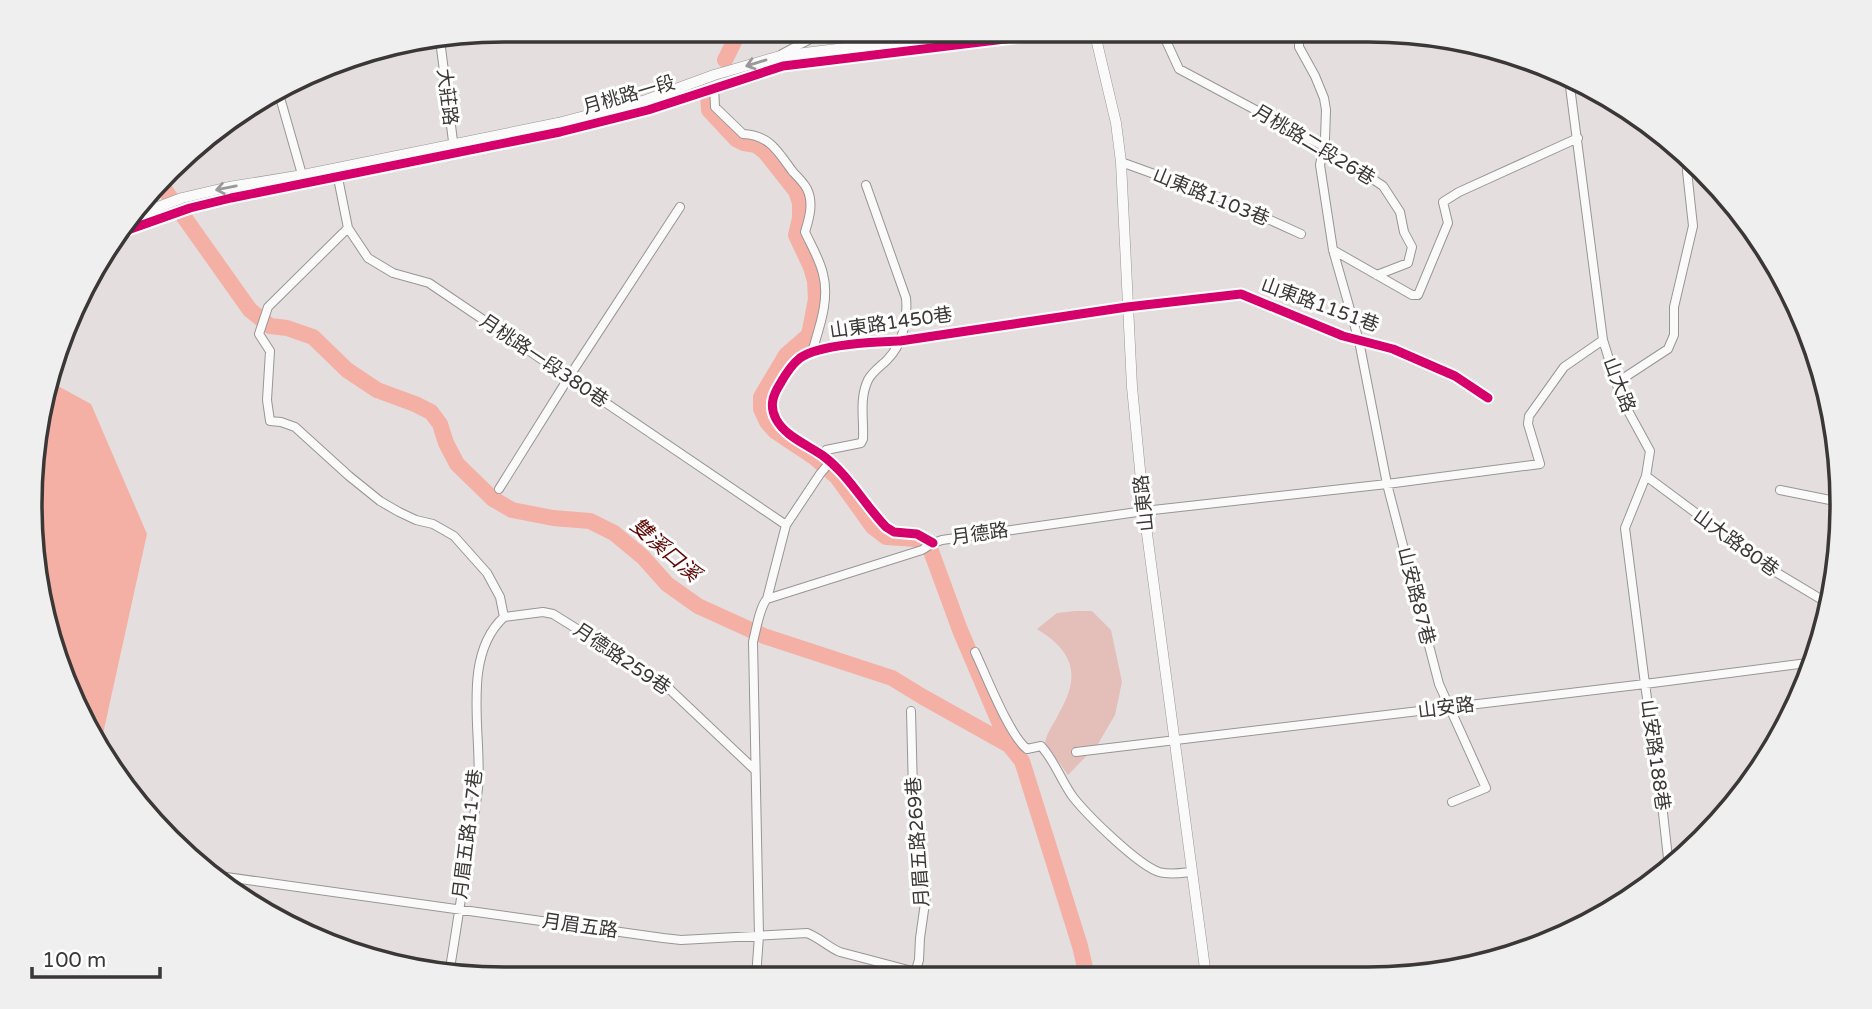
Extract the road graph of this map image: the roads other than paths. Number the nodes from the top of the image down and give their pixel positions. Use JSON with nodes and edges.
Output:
{"nodes":[{"id":1,"x":809,"y":42,"type":"edge"},
{"id":2,"x":911,"y":42,"type":"edge"},
{"id":3,"x":964,"y":42,"type":"edge"},
{"id":4,"x":1097,"y":42,"type":"edge"},
{"id":5,"x":1167,"y":42,"type":"edge"},
{"id":6,"x":1298,"y":42,"type":"edge"},
{"id":7,"x":441,"y":47,"type":"edge"},
{"id":8,"x":781,"y":61,"type":"junction"},
{"id":9,"x":714,"y":87,"type":"junction"},
{"id":10,"x":1571,"y":89,"type":"edge"},
{"id":11,"x":281,"y":100,"type":"edge"},
{"id":12,"x":559,"y":127,"type":"junction"},
{"id":13,"x":1578,"y":138,"type":"junction"},
{"id":14,"x":1323,"y":146,"type":"junction"},
{"id":15,"x":454,"y":148,"type":"junction"},
{"id":16,"x":1121,"y":162,"type":"junction"},
{"id":17,"x":1687,"y":170,"type":"edge"},
{"id":18,"x":338,"y":178,"type":"junction"},
{"id":19,"x":304,"y":180,"type":"junction"},
{"id":20,"x":866,"y":185,"type":"dead end"},
{"id":21,"x":680,"y":207,"type":"dead end"},
{"id":22,"x":148,"y":211,"type":"edge"},
{"id":23,"x":135,"y":228,"type":"edge"},
{"id":24,"x":348,"y":229,"type":"junction"},
{"id":25,"x":1301,"y":234,"type":"dead end"},
{"id":26,"x":1333,"y":250,"type":"junction"},
{"id":27,"x":1377,"y":275,"type":"junction"},
{"id":28,"x":1127,"y":307,"type":"junction"},
{"id":29,"x":1603,"y":340,"type":"junction"},
{"id":30,"x":900,"y":341,"type":"junction"},
{"id":31,"x":1359,"y":341,"type":"junction"},
{"id":32,"x":812,"y":352,"type":"junction"},
{"id":33,"x":569,"y":377,"type":"junction"},
{"id":34,"x":1616,"y":383,"type":"junction"},
{"id":35,"x":1488,"y":398,"type":"dead end"},
{"id":36,"x":822,"y":455,"type":"junction"},
{"id":37,"x":830,"y":462,"type":"junction"},
{"id":38,"x":1646,"y":476,"type":"junction"},
{"id":39,"x":1387,"y":484,"type":"junction"},
{"id":40,"x":499,"y":489,"type":"dead end"},
{"id":41,"x":1780,"y":490,"type":"dead end"},
{"id":42,"x":1830,"y":500,"type":"edge"},
{"id":43,"x":1144,"y":511,"type":"junction"},
{"id":44,"x":786,"y":525,"type":"junction"},
{"id":45,"x":933,"y":542,"type":"junction"},
{"id":46,"x":767,"y":599,"type":"junction"},
{"id":47,"x":1820,"y":599,"type":"edge"},
{"id":48,"x":504,"y":617,"type":"junction"},
{"id":49,"x":975,"y":652,"type":"dead end"},
{"id":50,"x":1801,"y":664,"type":"edge"},
{"id":51,"x":1645,"y":684,"type":"junction"},
{"id":52,"x":1450,"y":707,"type":"junction"},
{"id":53,"x":911,"y":711,"type":"dead end"},
{"id":54,"x":1174,"y":740,"type":"junction"},
{"id":55,"x":1076,"y":752,"type":"dead end"},
{"id":56,"x":755,"y":770,"type":"junction"},
{"id":57,"x":1452,"y":802,"type":"dead end"},
{"id":58,"x":1668,"y":856,"type":"edge"},
{"id":59,"x":1192,"y":872,"type":"junction"},
{"id":60,"x":233,"y":878,"type":"edge"},
{"id":61,"x":459,"y":910,"type":"junction"},
{"id":62,"x":760,"y":936,"type":"junction"},
{"id":63,"x":451,"y":964,"type":"edge"},
{"id":64,"x":758,"y":967,"type":"edge"},
{"id":65,"x":893,"y":967,"type":"edge"},
{"id":66,"x":917,"y":967,"type":"edge"},
{"id":67,"x":1205,"y":967,"type":"edge"}],
"edges":[{"from":1,"to":8,"type":"street"},
{"from":2,"to":8,"type":"street","name":"月桃路一段"},
{"from":3,"to":8,"type":"street","name":"月桃路一段"},
{"from":4,"to":16,"type":"street","name":"山東路"},
{"from":5,"to":14,"type":"street","name":"月桃路二段26巷"},
{"from":6,"to":14,"type":"street","name":"山安路87巷"},
{"from":7,"to":15,"type":"street","name":"大莊路"},
{"from":8,"to":9,"type":"street","name":"月桃路一段"},
{"from":8,"to":12,"type":"street","name":"月桃路一段","one_way":true},
{"from":9,"to":12,"type":"street","name":"月桃路一段"},
{"from":9,"to":32,"type":"street"},
{"from":10,"to":13,"type":"street","name":"山大路"},
{"from":11,"to":19,"type":"street"},
{"from":12,"to":15,"type":"street","name":"月桃路一段"},
{"from":13,"to":27,"type":"street"},
{"from":13,"to":29,"type":"street","name":"山大路"},
{"from":14,"to":26,"type":"street","name":"山安路87巷"},
{"from":14,"to":27,"type":"street","name":"月桃路二段26巷"},
{"from":15,"to":18,"type":"street","name":"月桃路一段"},
{"from":15,"to":19,"type":"street","name":"月桃路一段"},
{"from":16,"to":25,"type":"street","name":"山東路1103巷"},
{"from":16,"to":28,"type":"street","name":"山東路"},
{"from":17,"to":34,"type":"street"},
{"from":18,"to":19,"type":"street","name":"月桃路一段"},
{"from":18,"to":24,"type":"street","name":"月桃路一段380巷"},
{"from":19,"to":22,"type":"street","name":"月桃路一段","one_way":true},
{"from":19,"to":23,"type":"street","name":"月桃路一段"},
{"from":20,"to":30,"type":"street"},
{"from":21,"to":33,"type":"street"},
{"from":24,"to":33,"type":"street","name":"月桃路一段380巷"},
{"from":24,"to":48,"type":"street"},
{"from":26,"to":27,"type":"street"},
{"from":26,"to":31,"type":"street","name":"山安路87巷"},
{"from":28,"to":30,"type":"street","name":"山東路1450巷"},
{"from":28,"to":31,"type":"street","name":"山東路1151巷"},
{"from":28,"to":43,"type":"street","name":"山東路"},
{"from":29,"to":34,"type":"street","name":"山大路"},
{"from":29,"to":39,"type":"street","name":"月德路"},
{"from":30,"to":32,"type":"street","name":"山東路1450巷"},
{"from":30,"to":36,"type":"street"},
{"from":31,"to":35,"type":"street","name":"山東路1151巷"},
{"from":31,"to":39,"type":"street","name":"山安路87巷"},
{"from":32,"to":36,"type":"street","name":"山東路1450巷"},
{"from":33,"to":40,"type":"street"},
{"from":33,"to":44,"type":"street","name":"月桃路一段380巷"},
{"from":34,"to":38,"type":"street","name":"山大路"},
{"from":36,"to":37,"type":"street","name":"山東路1450巷"},
{"from":37,"to":44,"type":"street"},
{"from":37,"to":45,"type":"street","name":"山東路1450巷"},
{"from":38,"to":47,"type":"street","name":"山大路80巷"},
{"from":38,"to":51,"type":"street","name":"山大路"},
{"from":39,"to":43,"type":"street","name":"月德路"},
{"from":39,"to":52,"type":"street","name":"山安路87巷"},
{"from":41,"to":42,"type":"street"},
{"from":43,"to":45,"type":"street","name":"月德路"},
{"from":43,"to":54,"type":"street","name":"山東路"},
{"from":44,"to":46,"type":"street"},
{"from":45,"to":46,"type":"street","name":"月德路"},
{"from":46,"to":56,"type":"street"},
{"from":48,"to":56,"type":"street","name":"月德路259巷"},
{"from":48,"to":61,"type":"street","name":"月眉五路117巷"},
{"from":49,"to":59,"type":"street"},
{"from":50,"to":51,"type":"street","name":"山安路"},
{"from":51,"to":52,"type":"street","name":"山安路"},
{"from":51,"to":58,"type":"street","name":"山安路188巷"},
{"from":52,"to":54,"type":"street","name":"山安路"},
{"from":52,"to":57,"type":"street","name":"山安路87巷"},
{"from":53,"to":66,"type":"street","name":"月眉五路269巷"},
{"from":54,"to":55,"type":"street","name":"山安路"},
{"from":54,"to":59,"type":"street","name":"山東路"},
{"from":56,"to":62,"type":"street"},
{"from":59,"to":67,"type":"street","name":"山東路"},
{"from":60,"to":61,"type":"street","name":"月眉五路"},
{"from":61,"to":62,"type":"street","name":"月眉五路"},
{"from":61,"to":63,"type":"street","name":"月眉五路117巷"},
{"from":62,"to":64,"type":"street"},
{"from":62,"to":65,"type":"street","name":"月眉五路"}]}
